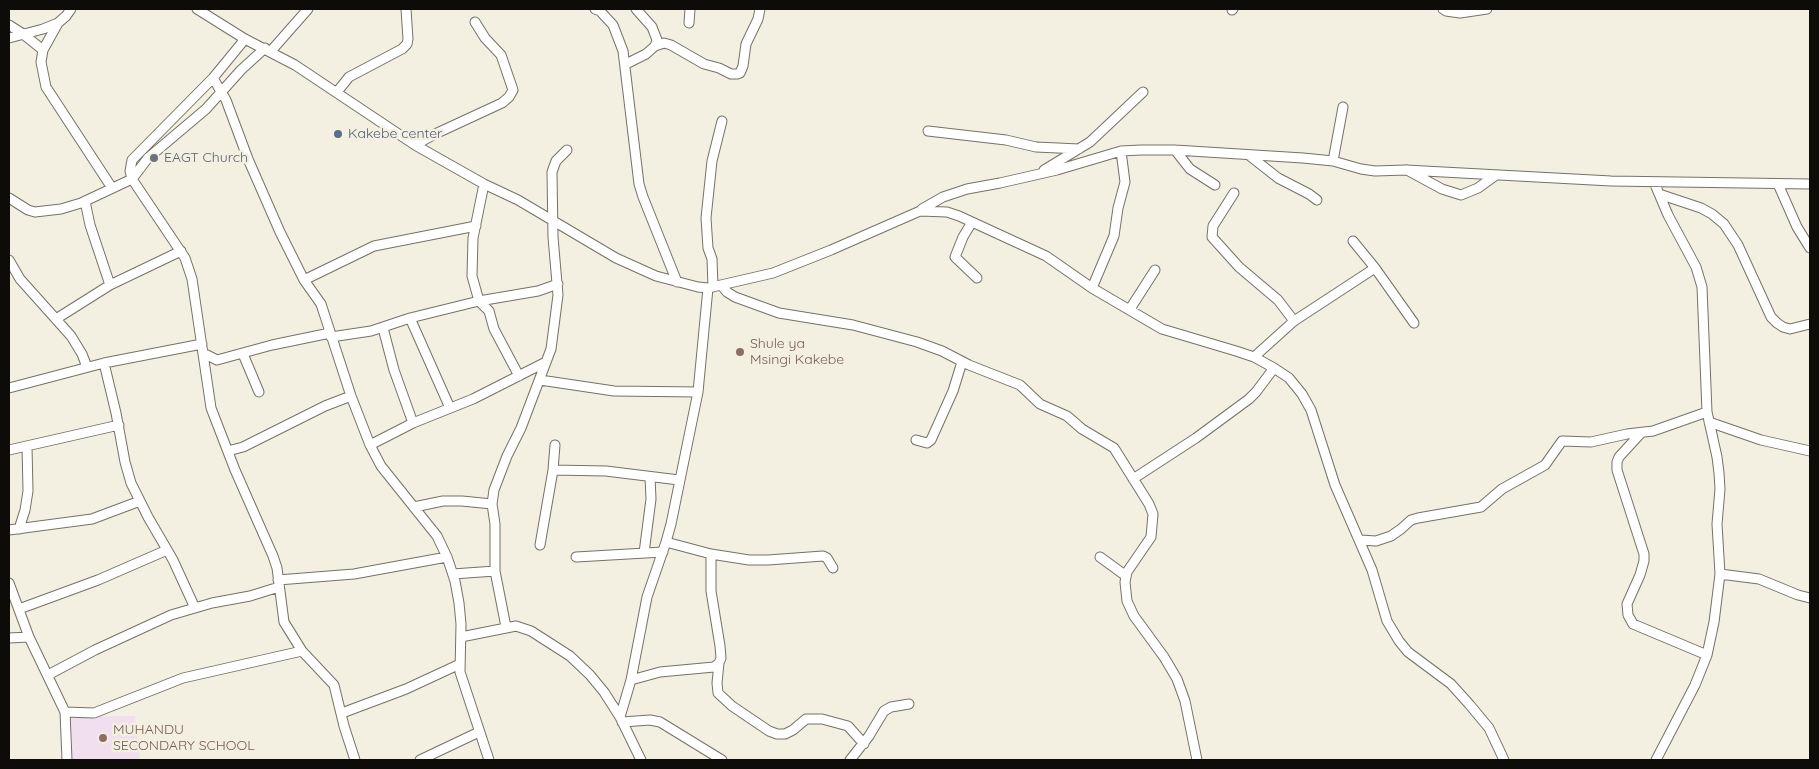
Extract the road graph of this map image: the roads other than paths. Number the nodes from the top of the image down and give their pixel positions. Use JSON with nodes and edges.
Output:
{"nodes":[{"id":1,"x":71,"y":9,"type":"edge"},
{"id":2,"x":197,"y":9,"type":"edge"},
{"id":3,"x":308,"y":9,"type":"edge"},
{"id":4,"x":406,"y":9,"type":"edge"},
{"id":5,"x":595,"y":9,"type":"edge"},
{"id":6,"x":636,"y":9,"type":"edge"},
{"id":7,"x":690,"y":9,"type":"edge"},
{"id":8,"x":760,"y":9,"type":"edge"},
{"id":9,"x":1443,"y":9,"type":"edge"},
{"id":10,"x":1487,"y":9,"type":"edge"},
{"id":11,"x":475,"y":22,"type":"dead end"},
{"id":12,"x":58,"y":23,"type":"junction"},
{"id":13,"x":689,"y":23,"type":"dead end"},
{"id":14,"x":9,"y":25,"type":"edge"},
{"id":15,"x":23,"y":34,"type":"junction"},
{"id":16,"x":9,"y":38,"type":"edge"},
{"id":17,"x":245,"y":39,"type":"junction"},
{"id":18,"x":655,"y":46,"type":"junction"},
{"id":19,"x":43,"y":50,"type":"junction"},
{"id":20,"x":268,"y":50,"type":"junction"},
{"id":21,"x":626,"y":64,"type":"junction"},
{"id":22,"x":213,"y":78,"type":"junction"},
{"id":23,"x":222,"y":92,"type":"junction"},
{"id":24,"x":337,"y":92,"type":"junction"},
{"id":25,"x":1143,"y":92,"type":"dead end"},
{"id":26,"x":1343,"y":107,"type":"dead end"},
{"id":27,"x":722,"y":121,"type":"dead end"},
{"id":28,"x":928,"y":131,"type":"dead end"},
{"id":29,"x":415,"y":145,"type":"junction"},
{"id":30,"x":1079,"y":149,"type":"junction"},
{"id":31,"x":566,"y":150,"type":"dead end"},
{"id":32,"x":1175,"y":150,"type":"junction"},
{"id":33,"x":1121,"y":151,"type":"junction"},
{"id":34,"x":1250,"y":156,"type":"junction"},
{"id":35,"x":1333,"y":161,"type":"junction"},
{"id":36,"x":1406,"y":170,"type":"junction"},
{"id":37,"x":1037,"y":174,"type":"junction"},
{"id":38,"x":1496,"y":175,"type":"junction"},
{"id":39,"x":132,"y":179,"type":"junction"},
{"id":40,"x":1654,"y":182,"type":"junction"},
{"id":41,"x":484,"y":184,"type":"junction"},
{"id":42,"x":1778,"y":184,"type":"junction"},
{"id":43,"x":1810,"y":184,"type":"edge"},
{"id":44,"x":1214,"y":185,"type":"dead end"},
{"id":45,"x":112,"y":188,"type":"junction"},
{"id":46,"x":1234,"y":193,"type":"dead end"},
{"id":47,"x":1659,"y":194,"type":"junction"},
{"id":48,"x":9,"y":198,"type":"edge"},
{"id":49,"x":1316,"y":200,"type":"dead end"},
{"id":50,"x":85,"y":201,"type":"junction"},
{"id":51,"x":920,"y":211,"type":"junction"},
{"id":52,"x":554,"y":220,"type":"junction"},
{"id":53,"x":972,"y":222,"type":"junction"},
{"id":54,"x":476,"y":226,"type":"junction"},
{"id":55,"x":1353,"y":241,"type":"dead end"},
{"id":56,"x":1810,"y":248,"type":"edge"},
{"id":57,"x":181,"y":251,"type":"junction"},
{"id":58,"x":9,"y":260,"type":"edge"},
{"id":59,"x":1375,"y":268,"type":"junction"},
{"id":60,"x":1155,"y":270,"type":"dead end"},
{"id":61,"x":978,"y":278,"type":"dead end"},
{"id":62,"x":304,"y":280,"type":"junction"},
{"id":63,"x":678,"y":282,"type":"junction"},
{"id":64,"x":558,"y":284,"type":"junction"},
{"id":65,"x":110,"y":285,"type":"junction"},
{"id":66,"x":714,"y":286,"type":"junction"},
{"id":67,"x":1092,"y":288,"type":"junction"},
{"id":68,"x":479,"y":301,"type":"junction"},
{"id":69,"x":1130,"y":309,"type":"junction"},
{"id":70,"x":410,"y":318,"type":"junction"},
{"id":71,"x":56,"y":319,"type":"junction"},
{"id":72,"x":1294,"y":321,"type":"junction"},
{"id":73,"x":1414,"y":323,"type":"dead end"},
{"id":74,"x":1810,"y":324,"type":"edge"},
{"id":75,"x":383,"y":328,"type":"junction"},
{"id":76,"x":330,"y":335,"type":"junction"},
{"id":77,"x":203,"y":349,"type":"junction"},
{"id":78,"x":243,"y":354,"type":"junction"},
{"id":79,"x":1254,"y":357,"type":"junction"},
{"id":80,"x":546,"y":362,"type":"junction"},
{"id":81,"x":962,"y":362,"type":"junction"},
{"id":82,"x":104,"y":363,"type":"junction"},
{"id":83,"x":87,"y":367,"type":"junction"},
{"id":84,"x":1274,"y":368,"type":"junction"},
{"id":85,"x":519,"y":376,"type":"junction"},
{"id":86,"x":540,"y":380,"type":"junction"},
{"id":87,"x":9,"y":388,"type":"edge"},
{"id":88,"x":259,"y":392,"type":"dead end"},
{"id":89,"x":698,"y":392,"type":"junction"},
{"id":90,"x":351,"y":396,"type":"junction"},
{"id":91,"x":450,"y":408,"type":"junction"},
{"id":92,"x":1707,"y":412,"type":"junction"},
{"id":93,"x":1709,"y":422,"type":"junction"},
{"id":94,"x":413,"y":423,"type":"junction"},
{"id":95,"x":119,"y":425,"type":"junction"},
{"id":96,"x":1641,"y":432,"type":"junction"},
{"id":97,"x":916,"y":440,"type":"dead end"},
{"id":98,"x":370,"y":445,"type":"junction"},
{"id":99,"x":26,"y":446,"type":"junction"},
{"id":100,"x":555,"y":446,"type":"dead end"},
{"id":101,"x":9,"y":450,"type":"edge"},
{"id":102,"x":228,"y":451,"type":"junction"},
{"id":103,"x":1810,"y":451,"type":"edge"},
{"id":104,"x":553,"y":470,"type":"junction"},
{"id":105,"x":650,"y":476,"type":"junction"},
{"id":106,"x":1133,"y":479,"type":"junction"},
{"id":107,"x":680,"y":480,"type":"junction"},
{"id":108,"x":140,"y":501,"type":"junction"},
{"id":109,"x":492,"y":504,"type":"junction"},
{"id":110,"x":414,"y":507,"type":"junction"},
{"id":111,"x":19,"y":529,"type":"junction"},
{"id":112,"x":9,"y":530,"type":"edge"},
{"id":113,"x":1360,"y":540,"type":"junction"},
{"id":114,"x":666,"y":542,"type":"junction"},
{"id":115,"x":540,"y":545,"type":"dead end"},
{"id":116,"x":168,"y":550,"type":"junction"},
{"id":117,"x":663,"y":552,"type":"junction"},
{"id":118,"x":644,"y":553,"type":"junction"},
{"id":119,"x":712,"y":554,"type":"junction"},
{"id":120,"x":447,"y":557,"type":"junction"},
{"id":121,"x":576,"y":557,"type":"dead end"},
{"id":122,"x":1100,"y":557,"type":"dead end"},
{"id":123,"x":833,"y":568,"type":"dead end"},
{"id":124,"x":495,"y":571,"type":"junction"},
{"id":125,"x":453,"y":574,"type":"junction"},
{"id":126,"x":1720,"y":574,"type":"junction"},
{"id":127,"x":1126,"y":576,"type":"junction"},
{"id":128,"x":279,"y":583,"type":"junction"},
{"id":129,"x":9,"y":584,"type":"edge"},
{"id":130,"x":1810,"y":598,"type":"edge"},
{"id":131,"x":194,"y":608,"type":"junction"},
{"id":132,"x":19,"y":609,"type":"junction"},
{"id":133,"x":506,"y":627,"type":"junction"},
{"id":134,"x":29,"y":637,"type":"junction"},
{"id":135,"x":460,"y":637,"type":"junction"},
{"id":136,"x":9,"y":638,"type":"edge"},
{"id":137,"x":302,"y":651,"type":"junction"},
{"id":138,"x":1707,"y":654,"type":"junction"},
{"id":139,"x":719,"y":663,"type":"junction"},
{"id":140,"x":460,"y":664,"type":"junction"},
{"id":141,"x":48,"y":675,"type":"junction"},
{"id":142,"x":632,"y":680,"type":"junction"},
{"id":143,"x":909,"y":704,"type":"dead end"},
{"id":144,"x":65,"y":712,"type":"junction"},
{"id":145,"x":342,"y":713,"type":"junction"},
{"id":146,"x":621,"y":720,"type":"junction"},
{"id":147,"x":479,"y":732,"type":"junction"},
{"id":148,"x":864,"y":744,"type":"junction"},
{"id":149,"x":67,"y":760,"type":"edge"},
{"id":150,"x":356,"y":760,"type":"edge"},
{"id":151,"x":420,"y":760,"type":"edge"},
{"id":152,"x":489,"y":760,"type":"edge"},
{"id":153,"x":640,"y":760,"type":"edge"},
{"id":154,"x":722,"y":760,"type":"edge"},
{"id":155,"x":850,"y":760,"type":"edge"},
{"id":156,"x":1197,"y":760,"type":"edge"},
{"id":157,"x":1504,"y":760,"type":"edge"},
{"id":158,"x":1656,"y":760,"type":"edge"}],
"edges":[{"from":1,"to":12,"type":"street"},
{"from":2,"to":17,"type":"street"},
{"from":3,"to":20,"type":"street"},
{"from":4,"to":24,"type":"street"},
{"from":5,"to":21,"type":"street"},
{"from":6,"to":18,"type":"street"},
{"from":7,"to":13,"type":"street"},
{"from":8,"to":18,"type":"street"},
{"from":9,"to":10,"type":"street"},
{"from":11,"to":29,"type":"street"},
{"from":12,"to":15,"type":"street"},
{"from":12,"to":19,"type":"street"},
{"from":14,"to":15,"type":"street"},
{"from":15,"to":16,"type":"street"},
{"from":15,"to":19,"type":"street"},
{"from":17,"to":20,"type":"street"},
{"from":17,"to":22,"type":"street"},
{"from":18,"to":21,"type":"street"},
{"from":19,"to":45,"type":"street"},
{"from":20,"to":23,"type":"street"},
{"from":20,"to":24,"type":"street"},
{"from":21,"to":63,"type":"street"},
{"from":22,"to":23,"type":"street"},
{"from":22,"to":39,"type":"street"},
{"from":23,"to":39,"type":"street"},
{"from":23,"to":62,"type":"street"},
{"from":24,"to":29,"type":"street"},
{"from":25,"to":30,"type":"street"},
{"from":26,"to":35,"type":"street"},
{"from":27,"to":66,"type":"street"},
{"from":28,"to":30,"type":"street"},
{"from":29,"to":41,"type":"street"},
{"from":30,"to":37,"type":"street"},
{"from":31,"to":52,"type":"street"},
{"from":32,"to":33,"type":"street"},
{"from":32,"to":34,"type":"street"},
{"from":32,"to":44,"type":"street"},
{"from":33,"to":37,"type":"street"},
{"from":33,"to":67,"type":"street"},
{"from":34,"to":35,"type":"street"},
{"from":34,"to":49,"type":"street"},
{"from":35,"to":36,"type":"street"},
{"from":36,"to":38,"type":"street"},
{"from":36,"to":38,"type":"street"},
{"from":37,"to":51,"type":"street"},
{"from":38,"to":40,"type":"street"},
{"from":39,"to":45,"type":"street"},
{"from":39,"to":57,"type":"street"},
{"from":40,"to":42,"type":"street"},
{"from":40,"to":47,"type":"street"},
{"from":41,"to":52,"type":"street"},
{"from":41,"to":54,"type":"street"},
{"from":42,"to":43,"type":"street"},
{"from":42,"to":56,"type":"street"},
{"from":45,"to":50,"type":"street"},
{"from":46,"to":72,"type":"street"},
{"from":47,"to":74,"type":"street"},
{"from":47,"to":92,"type":"street"},
{"from":48,"to":50,"type":"street"},
{"from":50,"to":65,"type":"street"},
{"from":51,"to":53,"type":"street"},
{"from":51,"to":66,"type":"street"},
{"from":52,"to":63,"type":"street"},
{"from":52,"to":64,"type":"street"},
{"from":53,"to":61,"type":"street"},
{"from":53,"to":67,"type":"street"},
{"from":54,"to":62,"type":"street"},
{"from":54,"to":68,"type":"street"},
{"from":55,"to":59,"type":"street"},
{"from":57,"to":65,"type":"street"},
{"from":57,"to":77,"type":"street"},
{"from":58,"to":71,"type":"street"},
{"from":59,"to":72,"type":"street"},
{"from":59,"to":73,"type":"street"},
{"from":60,"to":69,"type":"street"},
{"from":62,"to":76,"type":"street"},
{"from":63,"to":66,"type":"street"},
{"from":64,"to":68,"type":"street"},
{"from":64,"to":80,"type":"street"},
{"from":65,"to":71,"type":"street"},
{"from":66,"to":81,"type":"street"},
{"from":66,"to":89,"type":"street"},
{"from":67,"to":69,"type":"street"},
{"from":68,"to":70,"type":"street"},
{"from":68,"to":85,"type":"street"},
{"from":69,"to":79,"type":"street"},
{"from":70,"to":75,"type":"street"},
{"from":70,"to":91,"type":"street"},
{"from":71,"to":83,"type":"street"},
{"from":72,"to":79,"type":"street"},
{"from":75,"to":76,"type":"street"},
{"from":75,"to":94,"type":"street"},
{"from":76,"to":78,"type":"street"},
{"from":76,"to":90,"type":"street"},
{"from":77,"to":78,"type":"street"},
{"from":77,"to":82,"type":"street"},
{"from":77,"to":102,"type":"street"},
{"from":78,"to":88,"type":"street"},
{"from":79,"to":84,"type":"street"},
{"from":80,"to":85,"type":"street"},
{"from":80,"to":86,"type":"street"},
{"from":81,"to":97,"type":"street"},
{"from":81,"to":106,"type":"street"},
{"from":82,"to":83,"type":"street"},
{"from":82,"to":95,"type":"street"},
{"from":83,"to":87,"type":"street"},
{"from":84,"to":106,"type":"street"},
{"from":84,"to":113,"type":"street"},
{"from":85,"to":91,"type":"street"},
{"from":86,"to":89,"type":"street"},
{"from":86,"to":109,"type":"street"},
{"from":89,"to":107,"type":"street"},
{"from":90,"to":98,"type":"street"},
{"from":90,"to":102,"type":"street"},
{"from":91,"to":94,"type":"street"},
{"from":92,"to":93,"type":"street"},
{"from":92,"to":96,"type":"street"},
{"from":93,"to":103,"type":"street"},
{"from":93,"to":126,"type":"street"},
{"from":94,"to":98,"type":"street"},
{"from":95,"to":99,"type":"street"},
{"from":95,"to":108,"type":"street"},
{"from":96,"to":113,"type":"street"},
{"from":96,"to":138,"type":"street"},
{"from":98,"to":110,"type":"street"},
{"from":99,"to":101,"type":"street"},
{"from":99,"to":111,"type":"street"},
{"from":100,"to":104,"type":"street"},
{"from":102,"to":128,"type":"street"},
{"from":104,"to":105,"type":"street"},
{"from":104,"to":115,"type":"street"},
{"from":105,"to":107,"type":"street"},
{"from":105,"to":118,"type":"street"},
{"from":106,"to":127,"type":"street"},
{"from":107,"to":114,"type":"street"},
{"from":108,"to":111,"type":"street"},
{"from":108,"to":116,"type":"street"},
{"from":109,"to":110,"type":"street"},
{"from":109,"to":124,"type":"street"},
{"from":110,"to":120,"type":"street"},
{"from":111,"to":112,"type":"street"},
{"from":113,"to":157,"type":"street"},
{"from":114,"to":117,"type":"street"},
{"from":114,"to":119,"type":"street"},
{"from":116,"to":131,"type":"street"},
{"from":116,"to":132,"type":"street"},
{"from":117,"to":118,"type":"street"},
{"from":117,"to":142,"type":"street"},
{"from":118,"to":121,"type":"street"},
{"from":119,"to":123,"type":"street"},
{"from":119,"to":139,"type":"street"},
{"from":120,"to":125,"type":"street"},
{"from":120,"to":128,"type":"street"},
{"from":122,"to":127,"type":"street"},
{"from":124,"to":125,"type":"street"},
{"from":124,"to":133,"type":"street"},
{"from":125,"to":135,"type":"street"},
{"from":126,"to":130,"type":"street"},
{"from":126,"to":138,"type":"street"},
{"from":127,"to":156,"type":"street"},
{"from":128,"to":131,"type":"street"},
{"from":128,"to":137,"type":"street"},
{"from":129,"to":132,"type":"street"},
{"from":131,"to":141,"type":"street"},
{"from":132,"to":134,"type":"street"},
{"from":133,"to":135,"type":"street"},
{"from":133,"to":146,"type":"street"},
{"from":134,"to":136,"type":"street"},
{"from":134,"to":141,"type":"street"},
{"from":135,"to":140,"type":"street"},
{"from":137,"to":144,"type":"street"},
{"from":137,"to":145,"type":"street"},
{"from":138,"to":158,"type":"street"},
{"from":139,"to":142,"type":"street"},
{"from":139,"to":148,"type":"street"},
{"from":140,"to":145,"type":"street"},
{"from":140,"to":147,"type":"street"},
{"from":141,"to":144,"type":"street"},
{"from":142,"to":146,"type":"street"},
{"from":143,"to":148,"type":"street"},
{"from":144,"to":149,"type":"street"},
{"from":145,"to":150,"type":"street"},
{"from":146,"to":153,"type":"street"},
{"from":146,"to":154,"type":"street"},
{"from":147,"to":151,"type":"street"},
{"from":147,"to":152,"type":"street"},
{"from":148,"to":155,"type":"street"}]}
